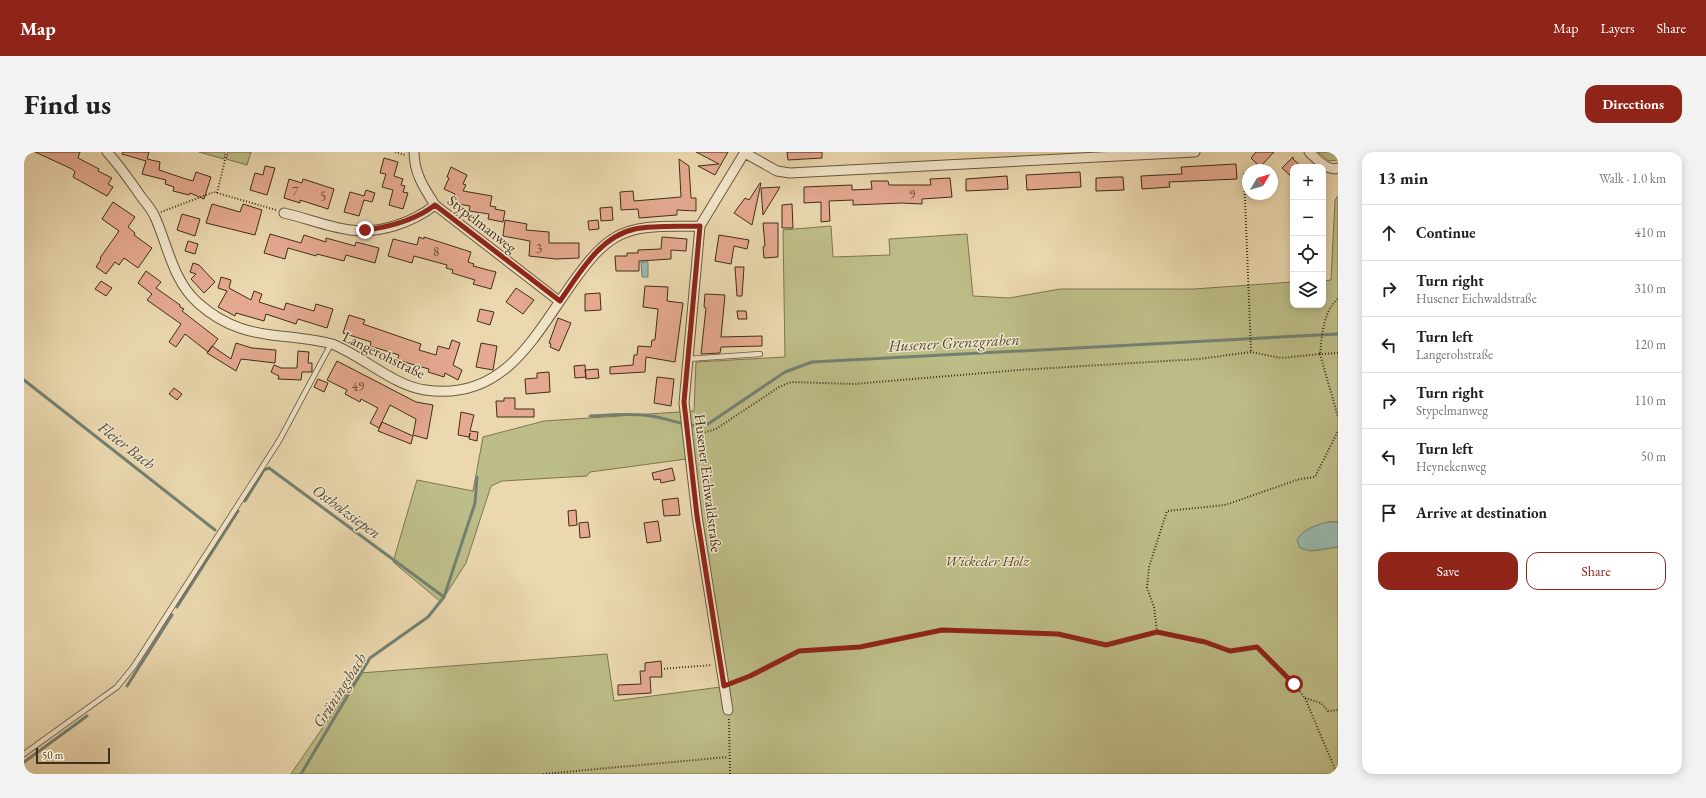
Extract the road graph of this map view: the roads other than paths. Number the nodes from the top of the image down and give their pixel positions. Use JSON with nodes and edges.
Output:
{"nodes":[{"id":1,"x":107,"y":152,"type":"edge"},
{"id":2,"x":414,"y":152,"type":"edge"},
{"id":3,"x":745,"y":152,"type":"edge"},
{"id":4,"x":1195,"y":152,"type":"edge"},
{"id":5,"x":1309,"y":152,"type":"edge"},
{"id":6,"x":1338,"y":168,"type":"edge"},
{"id":7,"x":435,"y":205,"type":"junction"},
{"id":8,"x":284,"y":213,"type":"road end"},
{"id":9,"x":700,"y":226,"type":"junction"},
{"id":10,"x":560,"y":301,"type":"junction"},
{"id":11,"x":331,"y":344,"type":"junction"},
{"id":12,"x":760,"y":354,"type":"dead end"},
{"id":13,"x":687,"y":359,"type":"junction"},
{"id":14,"x":728,"y":710,"type":"road end"},
{"id":15,"x":24,"y":754,"type":"edge"}],
"edges":[{"from":1,"to":11,"type":"street","name":"Langerohstraße"},
{"from":2,"to":7,"type":"street","name":"Stypelmanweg"},
{"from":3,"to":4,"type":"street"},
{"from":3,"to":9,"type":"street","name":"Husener Eichwaldstraße"},
{"from":5,"to":6,"type":"street"},
{"from":7,"to":8,"type":"street"},
{"from":7,"to":10,"type":"street","name":"Stypelmanweg"},
{"from":9,"to":10,"type":"street","name":"Langerohstraße"},
{"from":9,"to":13,"type":"street","name":"Husener Eichwaldstraße"},
{"from":10,"to":11,"type":"street","name":"Langerohstraße"},
{"from":11,"to":15,"type":"lane"},
{"from":12,"to":13,"type":"lane"},
{"from":13,"to":14,"type":"street","name":"Husener Eichwaldstraße"}]}
